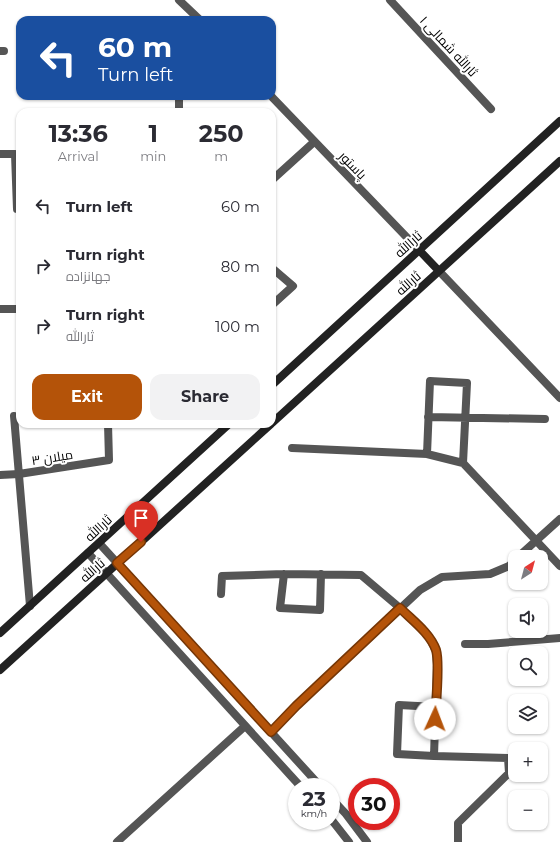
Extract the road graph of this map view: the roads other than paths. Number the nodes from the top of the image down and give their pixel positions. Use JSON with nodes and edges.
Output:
{"nodes":[{"id":1,"x":179,"y":0,"type":"edge"},
{"id":2,"x":390,"y":0,"type":"edge"},
{"id":3,"x":196,"y":16,"type":"edge"},
{"id":4,"x":275,"y":100,"type":"edge"},
{"id":5,"x":490,"y":109,"type":"dead end"},
{"id":6,"x":560,"y":121,"type":"edge"},
{"id":7,"x":314,"y":142,"type":"junction"},
{"id":8,"x":0,"y":154,"type":"edge"},
{"id":9,"x":560,"y":161,"type":"edge"},
{"id":10,"x":276,"y":176,"type":"edge"},
{"id":11,"x":16,"y":182,"type":"edge"},
{"id":12,"x":419,"y":250,"type":"junction"},
{"id":13,"x":276,"y":271,"type":"edge"},
{"id":14,"x":439,"y":271,"type":"junction"},
{"id":15,"x":276,"y":301,"type":"edge"},
{"id":16,"x":0,"y":309,"type":"edge"},
{"id":17,"x":16,"y":309,"type":"edge"},
{"id":18,"x":276,"y":381,"type":"edge"},
{"id":19,"x":560,"y":398,"type":"edge"},
{"id":20,"x":14,"y":416,"type":"dead end"},
{"id":21,"x":428,"y":417,"type":"junction"},
{"id":22,"x":276,"y":418,"type":"edge"},
{"id":23,"x":465,"y":418,"type":"junction"},
{"id":24,"x":545,"y":419,"type":"dead end"},
{"id":25,"x":108,"y":428,"type":"edge"},
{"id":26,"x":225,"y":428,"type":"edge"},
{"id":27,"x":266,"y":428,"type":"edge"},
{"id":28,"x":292,"y":448,"type":"dead end"},
{"id":29,"x":427,"y":454,"type":"junction"},
{"id":30,"x":463,"y":463,"type":"junction"},
{"id":31,"x":19,"y":474,"type":"junction"},
{"id":32,"x":0,"y":475,"type":"edge"},
{"id":33,"x":560,"y":519,"type":"edge"},
{"id":34,"x":536,"y":541,"type":"junction"},
{"id":35,"x":99,"y":543,"type":"junction"},
{"id":36,"x":526,"y":550,"type":"edge"},
{"id":37,"x":88,"y":553,"type":"junction"},
{"id":38,"x":117,"y":563,"type":"junction"},
{"id":39,"x":508,"y":566,"type":"edge"},
{"id":40,"x":560,"y":566,"type":"edge"},
{"id":41,"x":106,"y":573,"type":"junction"},
{"id":42,"x":284,"y":574,"type":"junction"},
{"id":43,"x":321,"y":574,"type":"junction"},
{"id":44,"x":135,"y":583,"type":"junction"},
{"id":45,"x":125,"y":593,"type":"junction"},
{"id":46,"x":221,"y":594,"type":"dead end"},
{"id":47,"x":30,"y":606,"type":"junction"},
{"id":48,"x":400,"y":608,"type":"junction"},
{"id":49,"x":0,"y":633,"type":"edge"},
{"id":50,"x":560,"y":638,"type":"edge"},
{"id":51,"x":465,"y":644,"type":"dead end"},
{"id":52,"x":0,"y":670,"type":"edge"},
{"id":53,"x":436,"y":707,"type":"junction"},
{"id":54,"x":256,"y":716,"type":"junction"},
{"id":55,"x":245,"y":726,"type":"junction"},
{"id":56,"x":271,"y":732,"type":"junction"},
{"id":57,"x":434,"y":756,"type":"junction"},
{"id":58,"x":293,"y":778,"type":"edge"},
{"id":59,"x":313,"y":778,"type":"edge"},
{"id":60,"x":340,"y":808,"type":"edge"},
{"id":61,"x":339,"y":830,"type":"edge"},
{"id":62,"x":117,"y":842,"type":"edge"},
{"id":63,"x":349,"y":842,"type":"edge"},
{"id":64,"x":367,"y":842,"type":"edge"},
{"id":65,"x":458,"y":842,"type":"edge"}],
"edges":[{"from":1,"to":3,"type":"street"},
{"from":2,"to":5,"type":"street","name":"ثارالله شمالی ۱"},
{"from":4,"to":7,"type":"street","name":"پاستور"},
{"from":6,"to":12,"type":"main road","name":"ثاراالله"},
{"from":7,"to":10,"type":"street"},
{"from":7,"to":12,"type":"street","name":"پاستور"},
{"from":8,"to":11,"type":"street"},
{"from":9,"to":14,"type":"main road","name":"ثارالله"},
{"from":12,"to":14,"type":"main road"},
{"from":12,"to":18,"type":"main road","name":"ثاراالله"},
{"from":13,"to":15,"type":"street"},
{"from":14,"to":19,"type":"street"},
{"from":14,"to":22,"type":"main road","name":"ثارالله"},
{"from":16,"to":17,"type":"street"},
{"from":20,"to":31,"type":"street"},
{"from":21,"to":23,"type":"street"},
{"from":21,"to":23,"type":"street"},
{"from":21,"to":29,"type":"street"},
{"from":23,"to":24,"type":"street"},
{"from":23,"to":30,"type":"street"},
{"from":25,"to":31,"type":"street","name":"میلان ۳"},
{"from":26,"to":35,"type":"main road","name":"ثاراالله"},
{"from":27,"to":38,"type":"main road","name":"ثارالله"},
{"from":28,"to":29,"type":"street"},
{"from":29,"to":30,"type":"street"},
{"from":30,"to":34,"type":"street"},
{"from":31,"to":32,"type":"street","name":"میلان ۳"},
{"from":31,"to":47,"type":"street"},
{"from":33,"to":34,"type":"street"},
{"from":34,"to":36,"type":"street"},
{"from":34,"to":40,"type":"street"},
{"from":35,"to":37,"type":"main road","name":"ثاراالله"},
{"from":35,"to":38,"type":"street"},
{"from":37,"to":41,"type":"street"},
{"from":37,"to":47,"type":"main road","name":"ثاراالله"},
{"from":38,"to":41,"type":"main road","name":"ثارالله"},
{"from":38,"to":44,"type":"street"},
{"from":39,"to":48,"type":"street"},
{"from":41,"to":45,"type":"street"},
{"from":41,"to":52,"type":"main road","name":"ثارالله"},
{"from":42,"to":43,"type":"street"},
{"from":42,"to":43,"type":"street"},
{"from":42,"to":46,"type":"street"},
{"from":43,"to":48,"type":"street"},
{"from":44,"to":45,"type":"street"},
{"from":44,"to":54,"type":"street"},
{"from":45,"to":55,"type":"street"},
{"from":47,"to":49,"type":"main road","name":"ثاراالله"},
{"from":48,"to":53,"type":"street"},
{"from":48,"to":56,"type":"street"},
{"from":50,"to":51,"type":"street"},
{"from":53,"to":57,"type":"street"},
{"from":53,"to":57,"type":"street"},
{"from":54,"to":55,"type":"street"},
{"from":54,"to":56,"type":"street"},
{"from":55,"to":58,"type":"street"},
{"from":55,"to":62,"type":"street"},
{"from":56,"to":59,"type":"street"},
{"from":57,"to":65,"type":"street"},
{"from":60,"to":64,"type":"street"},
{"from":61,"to":63,"type":"street"}]}
